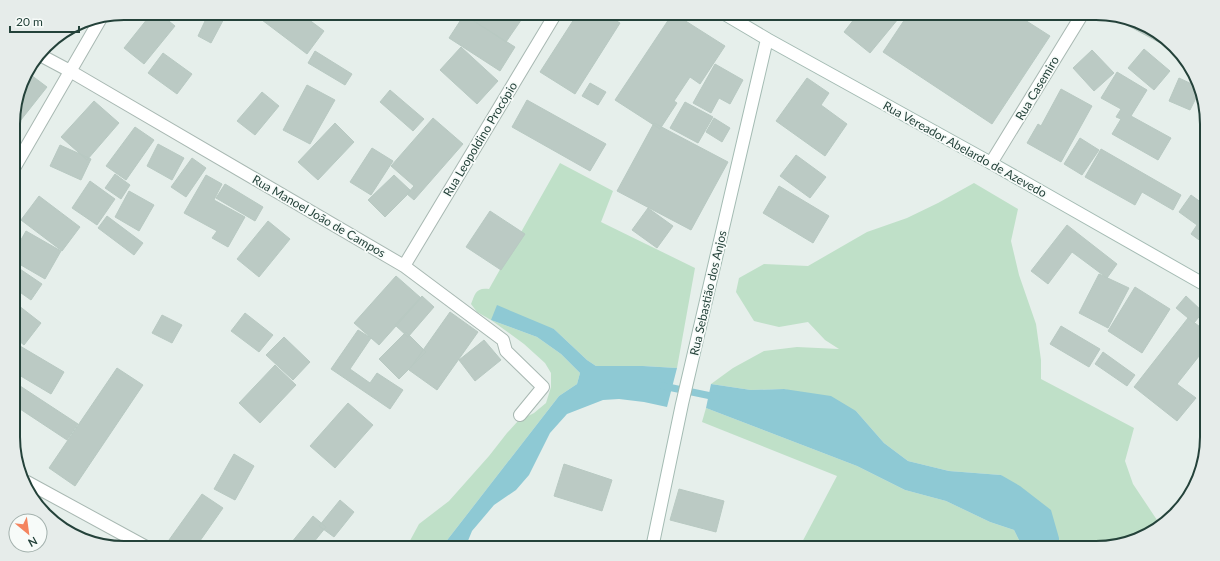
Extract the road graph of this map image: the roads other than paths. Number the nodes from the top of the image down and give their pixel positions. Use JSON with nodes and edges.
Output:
{"nodes":[{"id":1,"x":552,"y":20,"type":"edge"},
{"id":2,"x":735,"y":20,"type":"edge"},
{"id":3,"x":1078,"y":20,"type":"edge"},
{"id":4,"x":98,"y":24,"type":"edge"},
{"id":5,"x":767,"y":39,"type":"junction"},
{"id":6,"x":44,"y":57,"type":"edge"},
{"id":7,"x":70,"y":71,"type":"junction"},
{"id":8,"x":20,"y":158,"type":"edge"},
{"id":9,"x":991,"y":163,"type":"junction"},
{"id":10,"x":404,"y":266,"type":"junction"},
{"id":11,"x":1200,"y":282,"type":"edge"},
{"id":12,"x":520,"y":415,"type":"dead end"},
{"id":13,"x":32,"y":485,"type":"edge"},
{"id":14,"x":135,"y":541,"type":"edge"},
{"id":15,"x":653,"y":541,"type":"edge"}],
"edges":[{"from":1,"to":10,"type":"street","name":"Rua Leopoldino Procópio"},
{"from":2,"to":5,"type":"street","name":"Rua Vereador Abelardo de Azevedo"},
{"from":3,"to":9,"type":"street","name":"Rua Casemiro"},
{"from":4,"to":7,"type":"street"},
{"from":5,"to":9,"type":"street","name":"Rua Vereador Abelardo de Azevedo"},
{"from":5,"to":15,"type":"street","name":"Rua Sebastião dos Anjos"},
{"from":6,"to":7,"type":"street","name":"Rua Manoel João de Campos"},
{"from":7,"to":8,"type":"street"},
{"from":7,"to":10,"type":"street","name":"Rua Manoel João de Campos"},
{"from":9,"to":11,"type":"street","name":"Rua Vereador Abelardo de Azevedo"},
{"from":10,"to":12,"type":"street","name":"Rua Manoel João de Campos"},
{"from":13,"to":14,"type":"street"}]}
